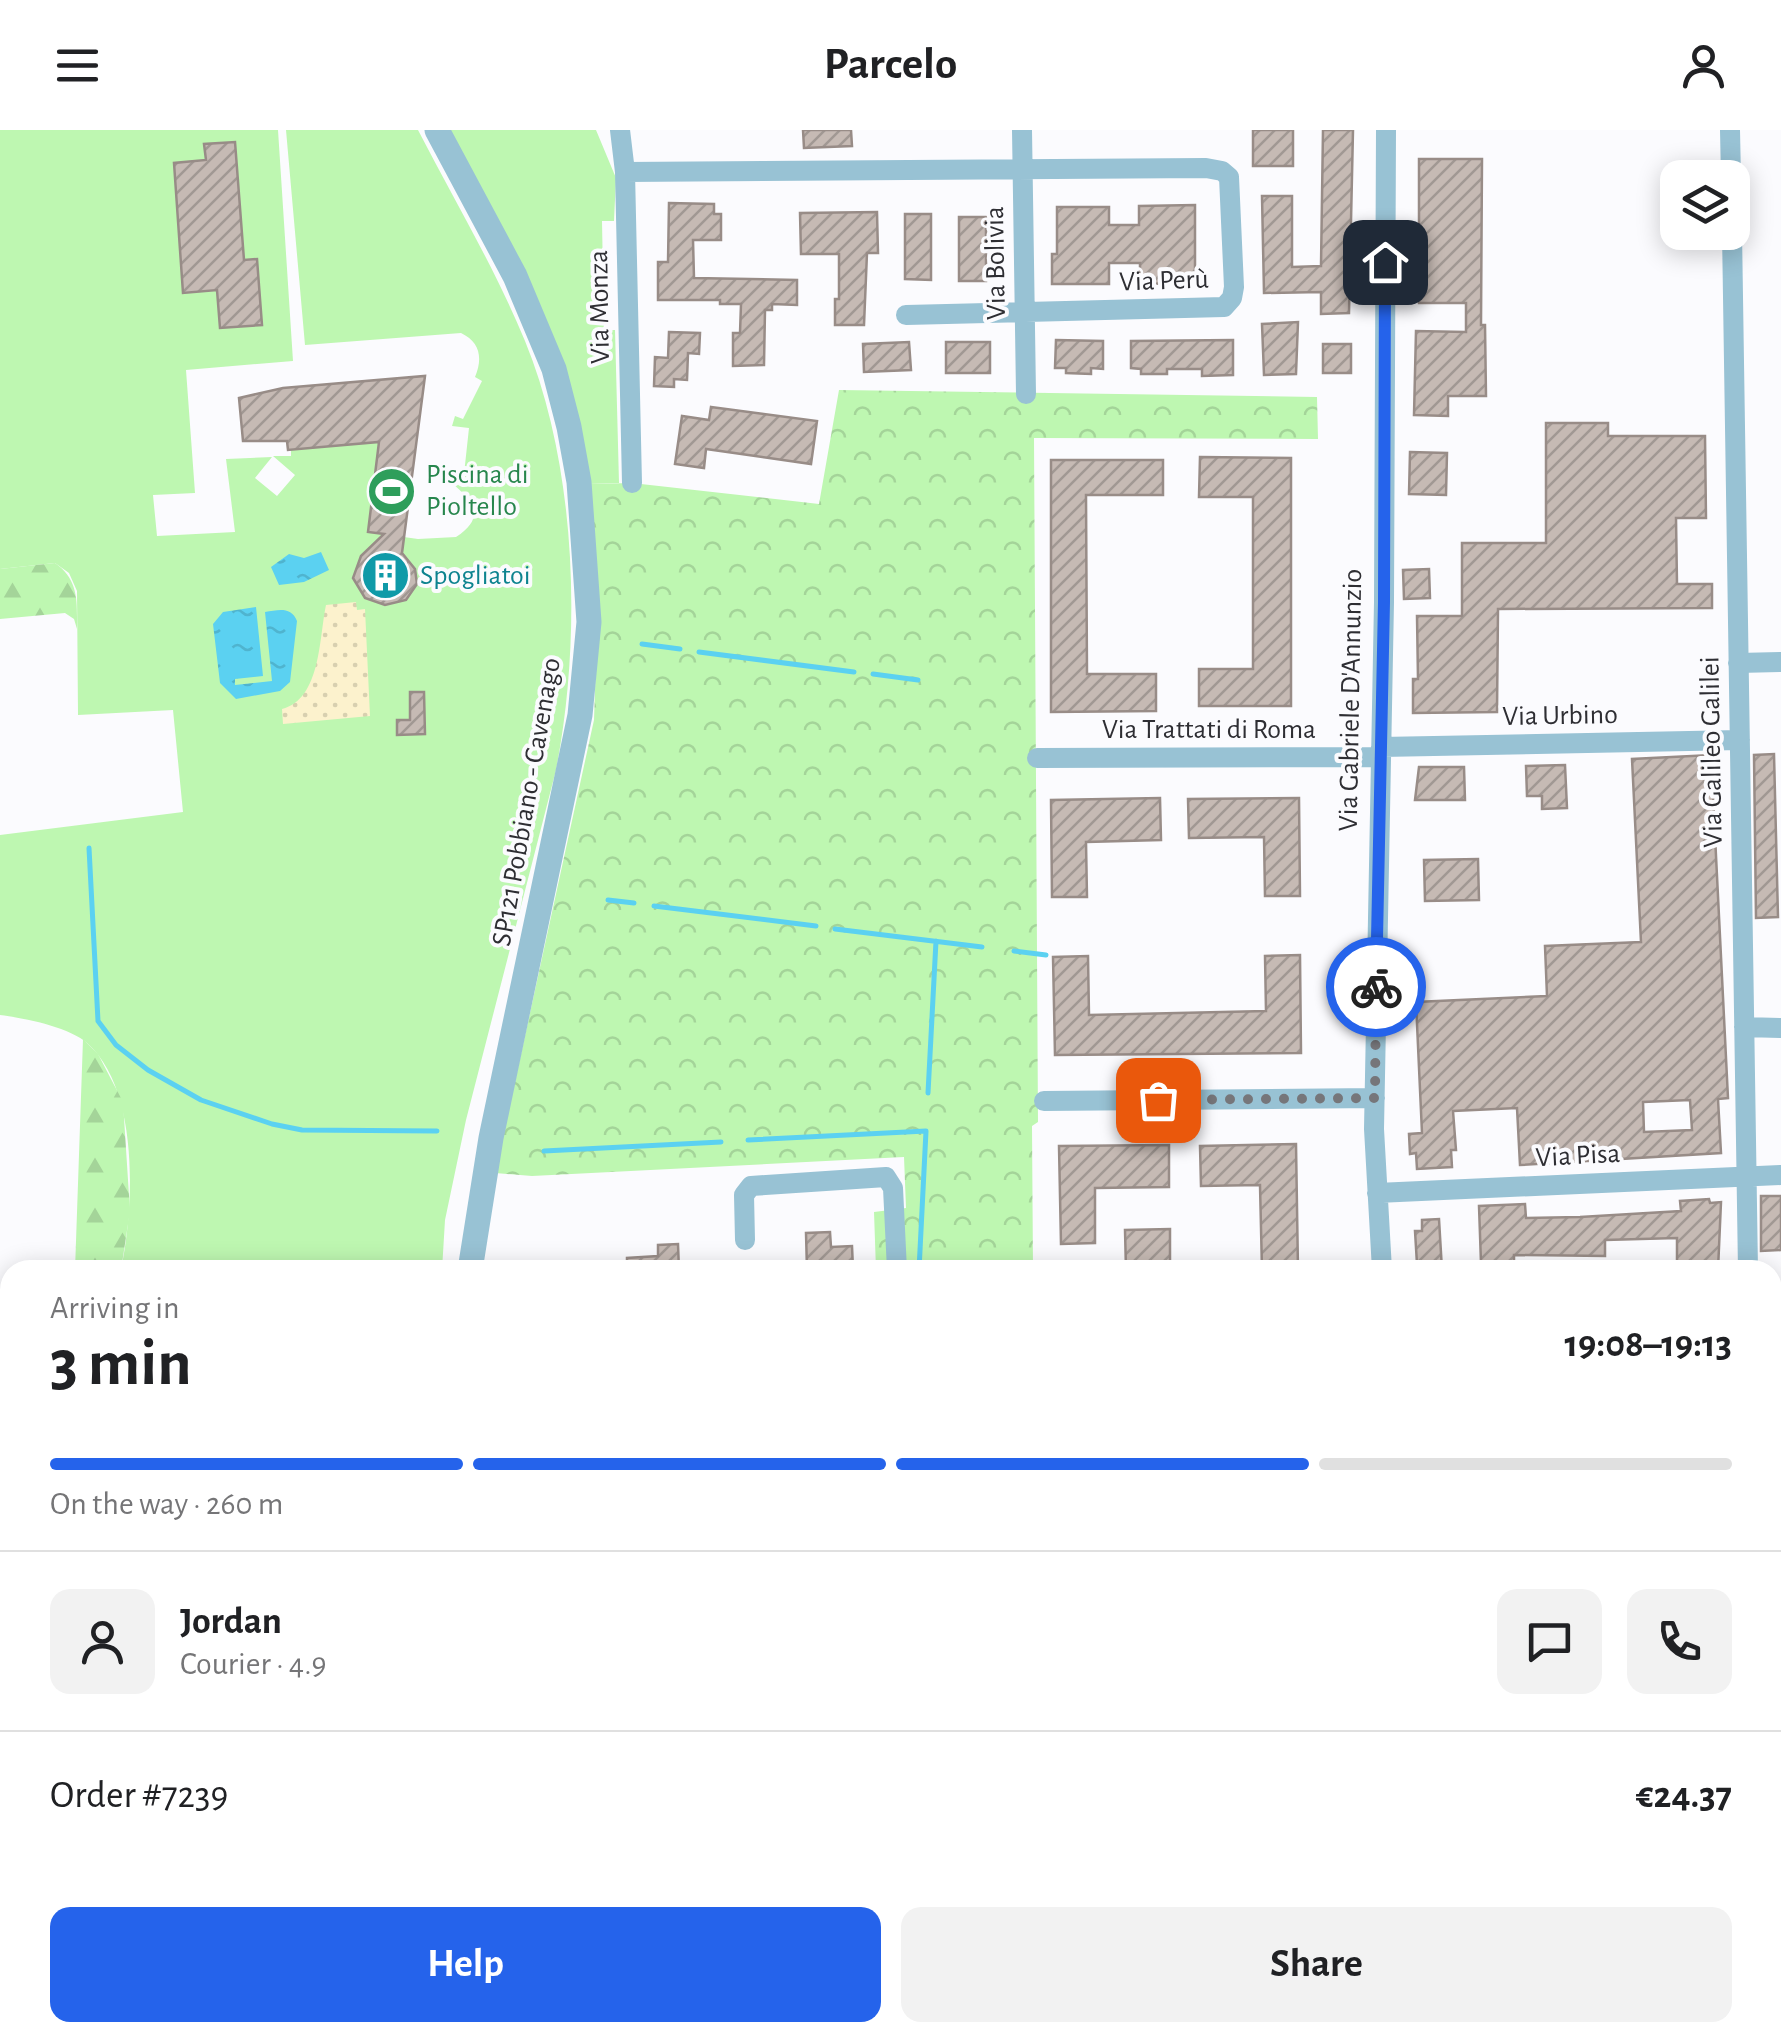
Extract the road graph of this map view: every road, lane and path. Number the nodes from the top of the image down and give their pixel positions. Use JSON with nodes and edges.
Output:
{"nodes":[{"id":1,"x":437,"y":130,"type":"edge"},
{"id":2,"x":620,"y":130,"type":"edge"},
{"id":3,"x":1022,"y":130,"type":"edge"},
{"id":4,"x":1386,"y":130,"type":"edge"},
{"id":5,"x":1730,"y":130,"type":"edge"},
{"id":6,"x":1731,"y":160,"type":"edge"},
{"id":7,"x":1022,"y":169,"type":"junction"},
{"id":8,"x":625,"y":172,"type":"junction"},
{"id":9,"x":1732,"y":250,"type":"edge"},
{"id":10,"x":1025,"y":312,"type":"junction"},
{"id":11,"x":906,"y":315,"type":"dead end"},
{"id":12,"x":1026,"y":394,"type":"dead end"},
{"id":13,"x":632,"y":483,"type":"dead end"},
{"id":14,"x":1781,"y":662,"type":"edge"},
{"id":15,"x":1738,"y":663,"type":"junction"},
{"id":16,"x":1740,"y":740,"type":"junction"},
{"id":17,"x":1380,"y":752,"type":"junction"},
{"id":18,"x":1038,"y":758,"type":"dead end"},
{"id":19,"x":1744,"y":1027,"type":"junction"},
{"id":20,"x":1781,"y":1028,"type":"edge"},
{"id":21,"x":1375,"y":1098,"type":"junction"},
{"id":22,"x":1044,"y":1101,"type":"dead end"},
{"id":23,"x":1746,"y":1175,"type":"junction"},
{"id":24,"x":1781,"y":1175,"type":"edge"},
{"id":25,"x":1377,"y":1193,"type":"junction"},
{"id":26,"x":745,"y":1240,"type":"dead end"},
{"id":27,"x":472,"y":1260,"type":"edge"},
{"id":28,"x":897,"y":1260,"type":"edge"},
{"id":29,"x":1381,"y":1260,"type":"edge"},
{"id":30,"x":1748,"y":1260,"type":"edge"}],
"edges":[{"from":1,"to":27,"type":"street","name":"SP121 Pobbiano - Cavenago"},
{"from":2,"to":8,"type":"street","name":"Via Monza"},
{"from":3,"to":7,"type":"street","name":"Via Bolivia"},
{"from":4,"to":17,"type":"street","name":"Via Gabriele D'Annunzio"},
{"from":5,"to":6,"type":"street"},
{"from":7,"to":8,"type":"street","name":"Via Perù"},
{"from":7,"to":10,"type":"street","name":"Via Bolivia"},
{"from":7,"to":10,"type":"street","name":"Via Perù"},
{"from":8,"to":13,"type":"street","name":"Via Monza"},
{"from":9,"to":15,"type":"street","name":"Via Galileo Galilei"},
{"from":10,"to":11,"type":"street","name":"Via Perù"},
{"from":10,"to":12,"type":"street","name":"Via Bolivia"},
{"from":14,"to":15,"type":"street"},
{"from":15,"to":16,"type":"street","name":"Via Galileo Galilei"},
{"from":16,"to":17,"type":"street","name":"Via Urbino"},
{"from":16,"to":19,"type":"street","name":"Via Galileo Galilei"},
{"from":17,"to":18,"type":"street","name":"Via Trattati di Roma"},
{"from":17,"to":21,"type":"street","name":"Via Gabriele D'Annunzio"},
{"from":19,"to":20,"type":"street"},
{"from":19,"to":23,"type":"street","name":"Via Galileo Galilei"},
{"from":21,"to":22,"type":"street"},
{"from":21,"to":25,"type":"street","name":"Via Gabriele D'Annunzio"},
{"from":23,"to":24,"type":"street","name":"Via Pisa"},
{"from":23,"to":25,"type":"street","name":"Via Pisa"},
{"from":23,"to":30,"type":"street","name":"Via Galileo Galilei"},
{"from":25,"to":29,"type":"street","name":"Via Gabriele D'Annunzio"},
{"from":26,"to":28,"type":"street"}]}
